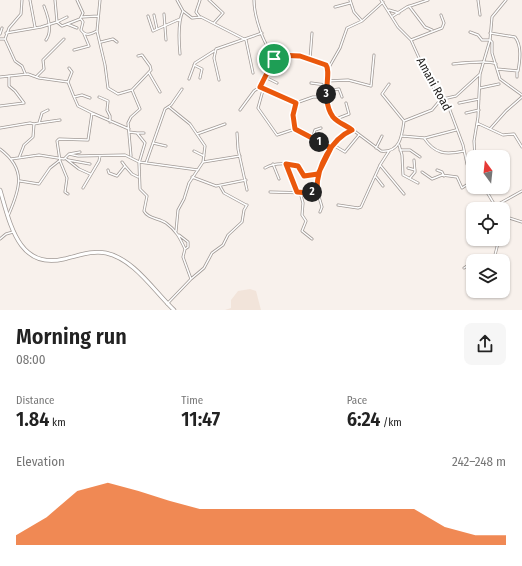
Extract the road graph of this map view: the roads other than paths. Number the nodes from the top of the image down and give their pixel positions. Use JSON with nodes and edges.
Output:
{"nodes":[{"id":1,"x":22,"y":0,"type":"edge"},
{"id":2,"x":30,"y":0,"type":"edge"},
{"id":3,"x":55,"y":0,"type":"edge"},
{"id":4,"x":77,"y":0,"type":"edge"},
{"id":5,"x":100,"y":0,"type":"edge"},
{"id":6,"x":177,"y":0,"type":"edge"},
{"id":7,"x":200,"y":0,"type":"edge"},
{"id":8,"x":209,"y":0,"type":"edge"},
{"id":9,"x":254,"y":0,"type":"edge"},
{"id":10,"x":350,"y":0,"type":"edge"},
{"id":11,"x":428,"y":0,"type":"edge"},
{"id":12,"x":478,"y":0,"type":"edge"},
{"id":13,"x":506,"y":0,"type":"edge"},
{"id":14,"x":382,"y":1,"type":"edge"},
{"id":15,"x":350,"y":3,"type":"junction"},
{"id":16,"x":44,"y":6,"type":"dead end"},
{"id":17,"x":409,"y":6,"type":"junction"},
{"id":18,"x":335,"y":7,"type":"dead end"},
{"id":19,"x":388,"y":10,"type":"junction"},
{"id":20,"x":183,"y":11,"type":"junction"},
{"id":21,"x":399,"y":13,"type":"junction"},
{"id":22,"x":164,"y":14,"type":"dead end"},
{"id":23,"x":154,"y":15,"type":"dead end"},
{"id":24,"x":441,"y":15,"type":"dead end"},
{"id":25,"x":480,"y":15,"type":"dead end"},
{"id":26,"x":98,"y":16,"type":"junction"},
{"id":27,"x":148,"y":16,"type":"dead end"},
{"id":28,"x":200,"y":16,"type":"junction"},
{"id":29,"x":393,"y":16,"type":"junction"},
{"id":30,"x":67,"y":17,"type":"dead end"},
{"id":31,"x":81,"y":18,"type":"junction"},
{"id":32,"x":180,"y":19,"type":"junction"},
{"id":33,"x":362,"y":21,"type":"junction"},
{"id":34,"x":57,"y":22,"type":"junction"},
{"id":35,"x":214,"y":23,"type":"junction"},
{"id":36,"x":67,"y":24,"type":"junction"},
{"id":37,"x":49,"y":25,"type":"junction"},
{"id":38,"x":164,"y":25,"type":"junction"},
{"id":39,"x":35,"y":27,"type":"junction"},
{"id":40,"x":2,"y":28,"type":"dead end"},
{"id":41,"x":77,"y":28,"type":"dead end"},
{"id":42,"x":157,"y":29,"type":"junction"},
{"id":43,"x":433,"y":30,"type":"junction"},
{"id":44,"x":97,"y":31,"type":"junction"},
{"id":45,"x":470,"y":32,"type":"dead end"},
{"id":46,"x":6,"y":33,"type":"junction"},
{"id":47,"x":83,"y":33,"type":"junction"},
{"id":48,"x":262,"y":33,"type":"junction"},
{"id":49,"x":312,"y":33,"type":"dead end"},
{"id":50,"x":490,"y":33,"type":"junction"},
{"id":51,"x":0,"y":34,"type":"edge"},
{"id":52,"x":0,"y":39,"type":"edge"},
{"id":53,"x":64,"y":39,"type":"dead end"},
{"id":54,"x":5,"y":40,"type":"junction"},
{"id":55,"x":46,"y":40,"type":"dead end"},
{"id":56,"x":166,"y":40,"type":"dead end"},
{"id":57,"x":246,"y":40,"type":"junction"},
{"id":58,"x":411,"y":40,"type":"junction"},
{"id":59,"x":490,"y":40,"type":"junction"},
{"id":60,"x":101,"y":42,"type":"junction"},
{"id":61,"x":117,"y":42,"type":"dead end"},
{"id":62,"x":74,"y":50,"type":"dead end"},
{"id":63,"x":215,"y":51,"type":"junction"},
{"id":64,"x":180,"y":54,"type":"dead end"},
{"id":65,"x":276,"y":55,"type":"junction"},
{"id":66,"x":374,"y":55,"type":"dead end"},
{"id":67,"x":138,"y":56,"type":"dead end"},
{"id":68,"x":310,"y":59,"type":"junction"},
{"id":69,"x":453,"y":64,"type":"dead end"},
{"id":70,"x":484,"y":64,"type":"junction"},
{"id":71,"x":496,"y":64,"type":"junction"},
{"id":72,"x":194,"y":65,"type":"junction"},
{"id":73,"x":69,"y":68,"type":"dead end"},
{"id":74,"x":328,"y":68,"type":"junction"},
{"id":75,"x":497,"y":69,"type":"junction"},
{"id":76,"x":517,"y":71,"type":"junction"},
{"id":77,"x":148,"y":73,"type":"junction"},
{"id":78,"x":253,"y":73,"type":"dead end"},
{"id":79,"x":25,"y":74,"type":"junction"},
{"id":80,"x":480,"y":74,"type":"junction"},
{"id":81,"x":9,"y":75,"type":"junction"},
{"id":82,"x":0,"y":77,"type":"edge"},
{"id":83,"x":36,"y":77,"type":"junction"},
{"id":84,"x":265,"y":77,"type":"junction"},
{"id":85,"x":517,"y":77,"type":"dead end"},
{"id":86,"x":200,"y":78,"type":"dead end"},
{"id":87,"x":189,"y":79,"type":"dead end"},
{"id":88,"x":220,"y":80,"type":"dead end"},
{"id":89,"x":68,"y":82,"type":"junction"},
{"id":90,"x":327,"y":82,"type":"junction"},
{"id":91,"x":277,"y":83,"type":"dead end"},
{"id":92,"x":311,"y":83,"type":"dead end"},
{"id":93,"x":389,"y":84,"type":"dead end"},
{"id":94,"x":499,"y":84,"type":"dead end"},
{"id":95,"x":326,"y":85,"type":"junction"},
{"id":96,"x":260,"y":87,"type":"junction"},
{"id":97,"x":480,"y":88,"type":"junction"},
{"id":98,"x":182,"y":89,"type":"dead end"},
{"id":99,"x":132,"y":90,"type":"junction"},
{"id":100,"x":263,"y":90,"type":"junction"},
{"id":101,"x":326,"y":91,"type":"junction"},
{"id":102,"x":160,"y":92,"type":"dead end"},
{"id":103,"x":74,"y":96,"type":"junction"},
{"id":104,"x":522,"y":96,"type":"edge"},
{"id":105,"x":99,"y":97,"type":"dead end"},
{"id":106,"x":326,"y":97,"type":"junction"},
{"id":107,"x":342,"y":97,"type":"dead end"},
{"id":108,"x":90,"y":98,"type":"dead end"},
{"id":109,"x":442,"y":99,"type":"junction"},
{"id":110,"x":479,"y":99,"type":"junction"},
{"id":111,"x":296,"y":103,"type":"junction"},
{"id":112,"x":346,"y":103,"type":"dead end"},
{"id":113,"x":459,"y":103,"type":"dead end"},
{"id":114,"x":0,"y":106,"type":"edge"},
{"id":115,"x":169,"y":107,"type":"junction"},
{"id":116,"x":48,"y":110,"type":"dead end"},
{"id":117,"x":240,"y":110,"type":"dead end"},
{"id":118,"x":479,"y":110,"type":"junction"},
{"id":119,"x":92,"y":113,"type":"junction"},
{"id":120,"x":466,"y":113,"type":"dead end"},
{"id":121,"x":336,"y":119,"type":"junction"},
{"id":122,"x":60,"y":120,"type":"dead end"},
{"id":123,"x":404,"y":121,"type":"junction"},
{"id":124,"x":110,"y":122,"type":"junction"},
{"id":125,"x":39,"y":123,"type":"junction"},
{"id":126,"x":477,"y":123,"type":"junction"},
{"id":127,"x":34,"y":124,"type":"junction"},
{"id":128,"x":225,"y":124,"type":"dead end"},
{"id":129,"x":0,"y":128,"type":"edge"},
{"id":130,"x":321,"y":128,"type":"dead end"},
{"id":131,"x":295,"y":129,"type":"junction"},
{"id":132,"x":490,"y":129,"type":"junction"},
{"id":133,"x":352,"y":130,"type":"junction"},
{"id":134,"x":456,"y":130,"type":"junction"},
{"id":135,"x":129,"y":131,"type":"junction"},
{"id":136,"x":137,"y":133,"type":"junction"},
{"id":137,"x":144,"y":133,"type":"dead end"},
{"id":138,"x":237,"y":133,"type":"dead end"},
{"id":139,"x":197,"y":134,"type":"junction"},
{"id":140,"x":359,"y":135,"type":"junction"},
{"id":141,"x":382,"y":136,"type":"dead end"},
{"id":142,"x":402,"y":136,"type":"junction"},
{"id":143,"x":424,"y":138,"type":"junction"},
{"id":144,"x":312,"y":139,"type":"junction"},
{"id":145,"x":154,"y":142,"type":"junction"},
{"id":146,"x":398,"y":144,"type":"junction"},
{"id":147,"x":333,"y":145,"type":"junction"},
{"id":148,"x":166,"y":146,"type":"dead end"},
{"id":149,"x":522,"y":147,"type":"edge"},
{"id":150,"x":331,"y":148,"type":"junction"},
{"id":151,"x":376,"y":148,"type":"junction"},
{"id":152,"x":0,"y":149,"type":"edge"},
{"id":153,"x":390,"y":150,"type":"junction"},
{"id":154,"x":400,"y":150,"type":"junction"},
{"id":155,"x":475,"y":150,"type":"edge"},
{"id":156,"x":194,"y":151,"type":"dead end"},
{"id":157,"x":464,"y":151,"type":"junction"},
{"id":158,"x":80,"y":152,"type":"dead end"},
{"id":159,"x":69,"y":154,"type":"junction"},
{"id":160,"x":100,"y":156,"type":"junction"},
{"id":161,"x":131,"y":156,"type":"junction"},
{"id":162,"x":204,"y":156,"type":"junction"},
{"id":163,"x":240,"y":156,"type":"junction"},
{"id":164,"x":420,"y":157,"type":"dead end"},
{"id":165,"x":19,"y":158,"type":"junction"},
{"id":166,"x":11,"y":159,"type":"junction"},
{"id":167,"x":66,"y":159,"type":"junction"},
{"id":168,"x":466,"y":159,"type":"edge"},
{"id":169,"x":60,"y":160,"type":"junction"},
{"id":170,"x":414,"y":160,"type":"dead end"},
{"id":171,"x":122,"y":162,"type":"dead end"},
{"id":172,"x":139,"y":162,"type":"junction"},
{"id":173,"x":203,"y":162,"type":"junction"},
{"id":174,"x":146,"y":163,"type":"junction"},
{"id":175,"x":90,"y":164,"type":"dead end"},
{"id":176,"x":273,"y":164,"type":"junction"},
{"id":177,"x":286,"y":164,"type":"junction"},
{"id":178,"x":380,"y":165,"type":"junction"},
{"id":179,"x":125,"y":166,"type":"junction"},
{"id":180,"x":265,"y":168,"type":"dead end"},
{"id":181,"x":408,"y":168,"type":"dead end"},
{"id":182,"x":108,"y":170,"type":"dead end"},
{"id":183,"x":199,"y":170,"type":"junction"},
{"id":184,"x":415,"y":170,"type":"junction"},
{"id":185,"x":437,"y":170,"type":"dead end"},
{"id":186,"x":422,"y":172,"type":"dead end"},
{"id":187,"x":90,"y":174,"type":"junction"},
{"id":188,"x":318,"y":174,"type":"junction"},
{"id":189,"x":444,"y":176,"type":"junction"},
{"id":190,"x":139,"y":177,"type":"junction"},
{"id":191,"x":192,"y":177,"type":"junction"},
{"id":192,"x":376,"y":177,"type":"junction"},
{"id":193,"x":410,"y":178,"type":"junction"},
{"id":194,"x":279,"y":179,"type":"dead end"},
{"id":195,"x":246,"y":180,"type":"junction"},
{"id":196,"x":20,"y":181,"type":"junction"},
{"id":197,"x":418,"y":183,"type":"dead end"},
{"id":198,"x":466,"y":185,"type":"edge"},
{"id":199,"x":220,"y":186,"type":"junction"},
{"id":200,"x":383,"y":186,"type":"dead end"},
{"id":201,"x":83,"y":188,"type":"dead end"},
{"id":202,"x":0,"y":190,"type":"edge"},
{"id":203,"x":247,"y":190,"type":"dead end"},
{"id":204,"x":317,"y":190,"type":"junction"},
{"id":205,"x":522,"y":191,"type":"edge"},
{"id":206,"x":270,"y":192,"type":"dead end"},
{"id":207,"x":297,"y":192,"type":"junction"},
{"id":208,"x":300,"y":192,"type":"junction"},
{"id":209,"x":68,"y":194,"type":"dead end"},
{"id":210,"x":404,"y":194,"type":"dead end"},
{"id":211,"x":503,"y":202,"type":"edge"},
{"id":212,"x":338,"y":205,"type":"dead end"},
{"id":213,"x":320,"y":212,"type":"dead end"},
{"id":214,"x":8,"y":216,"type":"junction"},
{"id":215,"x":510,"y":218,"type":"edge"},
{"id":216,"x":522,"y":222,"type":"edge"},
{"id":217,"x":176,"y":231,"type":"junction"},
{"id":218,"x":13,"y":232,"type":"junction"},
{"id":219,"x":178,"y":235,"type":"junction"},
{"id":220,"x":0,"y":239,"type":"edge"},
{"id":221,"x":312,"y":239,"type":"dead end"},
{"id":222,"x":185,"y":248,"type":"junction"},
{"id":223,"x":191,"y":279,"type":"junction"},
{"id":224,"x":167,"y":304,"type":"junction"},
{"id":225,"x":174,"y":310,"type":"edge"}],
"edges":[{"from":1,"to":46,"type":"street"},
{"from":2,"to":39,"type":"street"},
{"from":3,"to":34,"type":"street"},
{"from":4,"to":31,"type":"street"},
{"from":5,"to":26,"type":"street"},
{"from":6,"to":20,"type":"street"},
{"from":7,"to":28,"type":"street"},
{"from":8,"to":35,"type":"street"},
{"from":9,"to":48,"type":"street"},
{"from":10,"to":15,"type":"street"},
{"from":11,"to":17,"type":"street"},
{"from":12,"to":25,"type":"street"},
{"from":13,"to":50,"type":"street"},
{"from":14,"to":19,"type":"street","name":"Amani Road"},
{"from":14,"to":33,"type":"street"},
{"from":15,"to":18,"type":"street"},
{"from":15,"to":33,"type":"street"},
{"from":16,"to":37,"type":"street"},
{"from":17,"to":21,"type":"street"},
{"from":17,"to":43,"type":"street"},
{"from":19,"to":21,"type":"street"},
{"from":19,"to":29,"type":"street","name":"Amani Road"},
{"from":20,"to":28,"type":"street"},
{"from":20,"to":32,"type":"street"},
{"from":21,"to":29,"type":"street"},
{"from":22,"to":38,"type":"street"},
{"from":23,"to":42,"type":"street"},
{"from":24,"to":43,"type":"street"},
{"from":26,"to":31,"type":"street"},
{"from":26,"to":44,"type":"street"},
{"from":27,"to":42,"type":"street"},
{"from":28,"to":35,"type":"street"},
{"from":29,"to":58,"type":"street","name":"Amani Road"},
{"from":30,"to":34,"type":"street"},
{"from":31,"to":36,"type":"street"},
{"from":31,"to":47,"type":"street"},
{"from":32,"to":38,"type":"street"},
{"from":32,"to":64,"type":"street"},
{"from":33,"to":74,"type":"street"},
{"from":34,"to":36,"type":"street"},
{"from":34,"to":37,"type":"street"},
{"from":35,"to":57,"type":"street"},
{"from":36,"to":41,"type":"street"},
{"from":37,"to":39,"type":"street"},
{"from":37,"to":55,"type":"street"},
{"from":38,"to":42,"type":"street"},
{"from":38,"to":56,"type":"street"},
{"from":39,"to":46,"type":"street"},
{"from":40,"to":51,"type":"street"},
{"from":43,"to":58,"type":"street"},
{"from":44,"to":47,"type":"street"},
{"from":44,"to":60,"type":"street"},
{"from":45,"to":59,"type":"street"},
{"from":46,"to":54,"type":"street"},
{"from":47,"to":62,"type":"street"},
{"from":48,"to":57,"type":"street"},
{"from":48,"to":65,"type":"street"},
{"from":49,"to":68,"type":"street"},
{"from":50,"to":59,"type":"street"},
{"from":50,"to":76,"type":"street"},
{"from":52,"to":54,"type":"street"},
{"from":53,"to":83,"type":"street"},
{"from":54,"to":79,"type":"street"},
{"from":57,"to":63,"type":"street"},
{"from":57,"to":78,"type":"street"},
{"from":58,"to":109,"type":"street","name":"Amani Road"},
{"from":59,"to":70,"type":"street"},
{"from":59,"to":71,"type":"street"},
{"from":60,"to":61,"type":"street"},
{"from":60,"to":99,"type":"street"},
{"from":63,"to":72,"type":"street"},
{"from":63,"to":88,"type":"street"},
{"from":65,"to":68,"type":"street"},
{"from":65,"to":84,"type":"street"},
{"from":66,"to":90,"type":"street"},
{"from":67,"to":77,"type":"street"},
{"from":68,"to":74,"type":"street"},
{"from":69,"to":70,"type":"street"},
{"from":70,"to":71,"type":"street"},
{"from":70,"to":80,"type":"street"},
{"from":71,"to":75,"type":"street"},
{"from":72,"to":86,"type":"street"},
{"from":72,"to":87,"type":"street"},
{"from":73,"to":89,"type":"street"},
{"from":74,"to":90,"type":"street"},
{"from":75,"to":76,"type":"street"},
{"from":75,"to":104,"type":"street"},
{"from":76,"to":85,"type":"street"},
{"from":77,"to":99,"type":"street"},
{"from":77,"to":102,"type":"street"},
{"from":79,"to":81,"type":"street"},
{"from":79,"to":83,"type":"street"},
{"from":80,"to":97,"type":"street"},
{"from":80,"to":109,"type":"street"},
{"from":81,"to":82,"type":"street"},
{"from":81,"to":114,"type":"street"},
{"from":83,"to":89,"type":"street"},
{"from":84,"to":91,"type":"street"},
{"from":84,"to":96,"type":"street"},
{"from":89,"to":103,"type":"street"},
{"from":90,"to":95,"type":"street"},
{"from":92,"to":95,"type":"street"},
{"from":93,"to":123,"type":"street"},
{"from":94,"to":97,"type":"street"},
{"from":95,"to":101,"type":"street"},
{"from":96,"to":100,"type":"street"},
{"from":96,"to":117,"type":"street"},
{"from":97,"to":110,"type":"street"},
{"from":98,"to":115,"type":"street"},
{"from":99,"to":135,"type":"street"},
{"from":100,"to":111,"type":"street"},
{"from":100,"to":131,"type":"street"},
{"from":101,"to":106,"type":"street"},
{"from":101,"to":107,"type":"street"},
{"from":103,"to":108,"type":"street"},
{"from":103,"to":119,"type":"street"},
{"from":104,"to":132,"type":"street"},
{"from":105,"to":124,"type":"street"},
{"from":106,"to":111,"type":"street"},
{"from":106,"to":121,"type":"street"},
{"from":109,"to":123,"type":"street"},
{"from":109,"to":134,"type":"street","name":"Amani Road"},
{"from":110,"to":113,"type":"street"},
{"from":110,"to":118,"type":"street"},
{"from":111,"to":131,"type":"street"},
{"from":112,"to":121,"type":"street"},
{"from":115,"to":139,"type":"street"},
{"from":115,"to":145,"type":"street"},
{"from":116,"to":125,"type":"street"},
{"from":118,"to":120,"type":"street"},
{"from":118,"to":126,"type":"street"},
{"from":119,"to":124,"type":"street"},
{"from":119,"to":169,"type":"street"},
{"from":121,"to":133,"type":"street"},
{"from":122,"to":125,"type":"street"},
{"from":123,"to":142,"type":"street"},
{"from":124,"to":135,"type":"street"},
{"from":125,"to":127,"type":"street"},
{"from":126,"to":132,"type":"street"},
{"from":126,"to":155,"type":"street"},
{"from":127,"to":129,"type":"street"},
{"from":127,"to":165,"type":"street"},
{"from":128,"to":139,"type":"street"},
{"from":130,"to":144,"type":"street"},
{"from":131,"to":144,"type":"street"},
{"from":132,"to":149,"type":"street"},
{"from":133,"to":140,"type":"street"},
{"from":133,"to":147,"type":"street"},
{"from":134,"to":143,"type":"street"},
{"from":134,"to":157,"type":"street","name":"Amani Road"},
{"from":135,"to":136,"type":"street"},
{"from":135,"to":161,"type":"street"},
{"from":136,"to":137,"type":"street"},
{"from":136,"to":172,"type":"street"},
{"from":138,"to":163,"type":"street"},
{"from":139,"to":162,"type":"street"},
{"from":140,"to":147,"type":"street"},
{"from":140,"to":151,"type":"street"},
{"from":141,"to":151,"type":"street"},
{"from":142,"to":143,"type":"street"},
{"from":142,"to":146,"type":"street"},
{"from":143,"to":157,"type":"street"},
{"from":144,"to":150,"type":"street"},
{"from":145,"to":148,"type":"street"},
{"from":145,"to":174,"type":"street"},
{"from":146,"to":153,"type":"street"},
{"from":146,"to":154,"type":"street"},
{"from":147,"to":150,"type":"street"},
{"from":150,"to":188,"type":"street"},
{"from":151,"to":153,"type":"street"},
{"from":152,"to":166,"type":"street"},
{"from":153,"to":178,"type":"street"},
{"from":154,"to":164,"type":"street"},
{"from":154,"to":193,"type":"street"},
{"from":156,"to":162,"type":"street"},
{"from":157,"to":168,"type":"street","name":"Amani Road"},
{"from":158,"to":159,"type":"street"},
{"from":159,"to":160,"type":"street"},
{"from":159,"to":167,"type":"street"},
{"from":160,"to":161,"type":"street"},
{"from":160,"to":187,"type":"street"},
{"from":161,"to":172,"type":"street"},
{"from":162,"to":173,"type":"street"},
{"from":163,"to":173,"type":"street"},
{"from":163,"to":195,"type":"street"},
{"from":165,"to":166,"type":"street"},
{"from":165,"to":169,"type":"street"},
{"from":166,"to":196,"type":"street"},
{"from":167,"to":169,"type":"street"},
{"from":167,"to":175,"type":"street"},
{"from":167,"to":187,"type":"street"},
{"from":169,"to":196,"type":"street"},
{"from":169,"to":209,"type":"street"},
{"from":170,"to":184,"type":"street"},
{"from":171,"to":179,"type":"street"},
{"from":172,"to":174,"type":"street"},
{"from":172,"to":190,"type":"street"},
{"from":173,"to":183,"type":"street"},
{"from":174,"to":183,"type":"street"},
{"from":176,"to":177,"type":"street"},
{"from":176,"to":180,"type":"street"},
{"from":176,"to":194,"type":"street"},
{"from":177,"to":188,"type":"street"},
{"from":177,"to":207,"type":"street"},
{"from":178,"to":192,"type":"street"},
{"from":178,"to":210,"type":"street"},
{"from":179,"to":182,"type":"street"},
{"from":179,"to":190,"type":"street"},
{"from":181,"to":184,"type":"street"},
{"from":183,"to":191,"type":"street"},
{"from":184,"to":193,"type":"street"},
{"from":185,"to":189,"type":"street"},
{"from":186,"to":189,"type":"street"},
{"from":187,"to":201,"type":"street"},
{"from":188,"to":204,"type":"street"},
{"from":189,"to":198,"type":"street"},
{"from":190,"to":217,"type":"street"},
{"from":191,"to":199,"type":"street"},
{"from":191,"to":217,"type":"street"},
{"from":192,"to":200,"type":"street"},
{"from":192,"to":212,"type":"street"},
{"from":193,"to":197,"type":"street"},
{"from":195,"to":199,"type":"street"},
{"from":195,"to":203,"type":"street"},
{"from":196,"to":214,"type":"street"},
{"from":199,"to":223,"type":"street"},
{"from":202,"to":214,"type":"street"},
{"from":204,"to":208,"type":"street"},
{"from":204,"to":213,"type":"street"},
{"from":205,"to":211,"type":"street"},
{"from":206,"to":207,"type":"street"},
{"from":207,"to":208,"type":"street"},
{"from":208,"to":221,"type":"street"},
{"from":214,"to":218,"type":"street"},
{"from":215,"to":216,"type":"street"},
{"from":217,"to":219,"type":"street"},
{"from":218,"to":220,"type":"street"},
{"from":218,"to":224,"type":"street"},
{"from":219,"to":222,"type":"street"},
{"from":219,"to":222,"type":"street"},
{"from":222,"to":223,"type":"street"},
{"from":223,"to":224,"type":"street"},
{"from":224,"to":225,"type":"street"}]}
